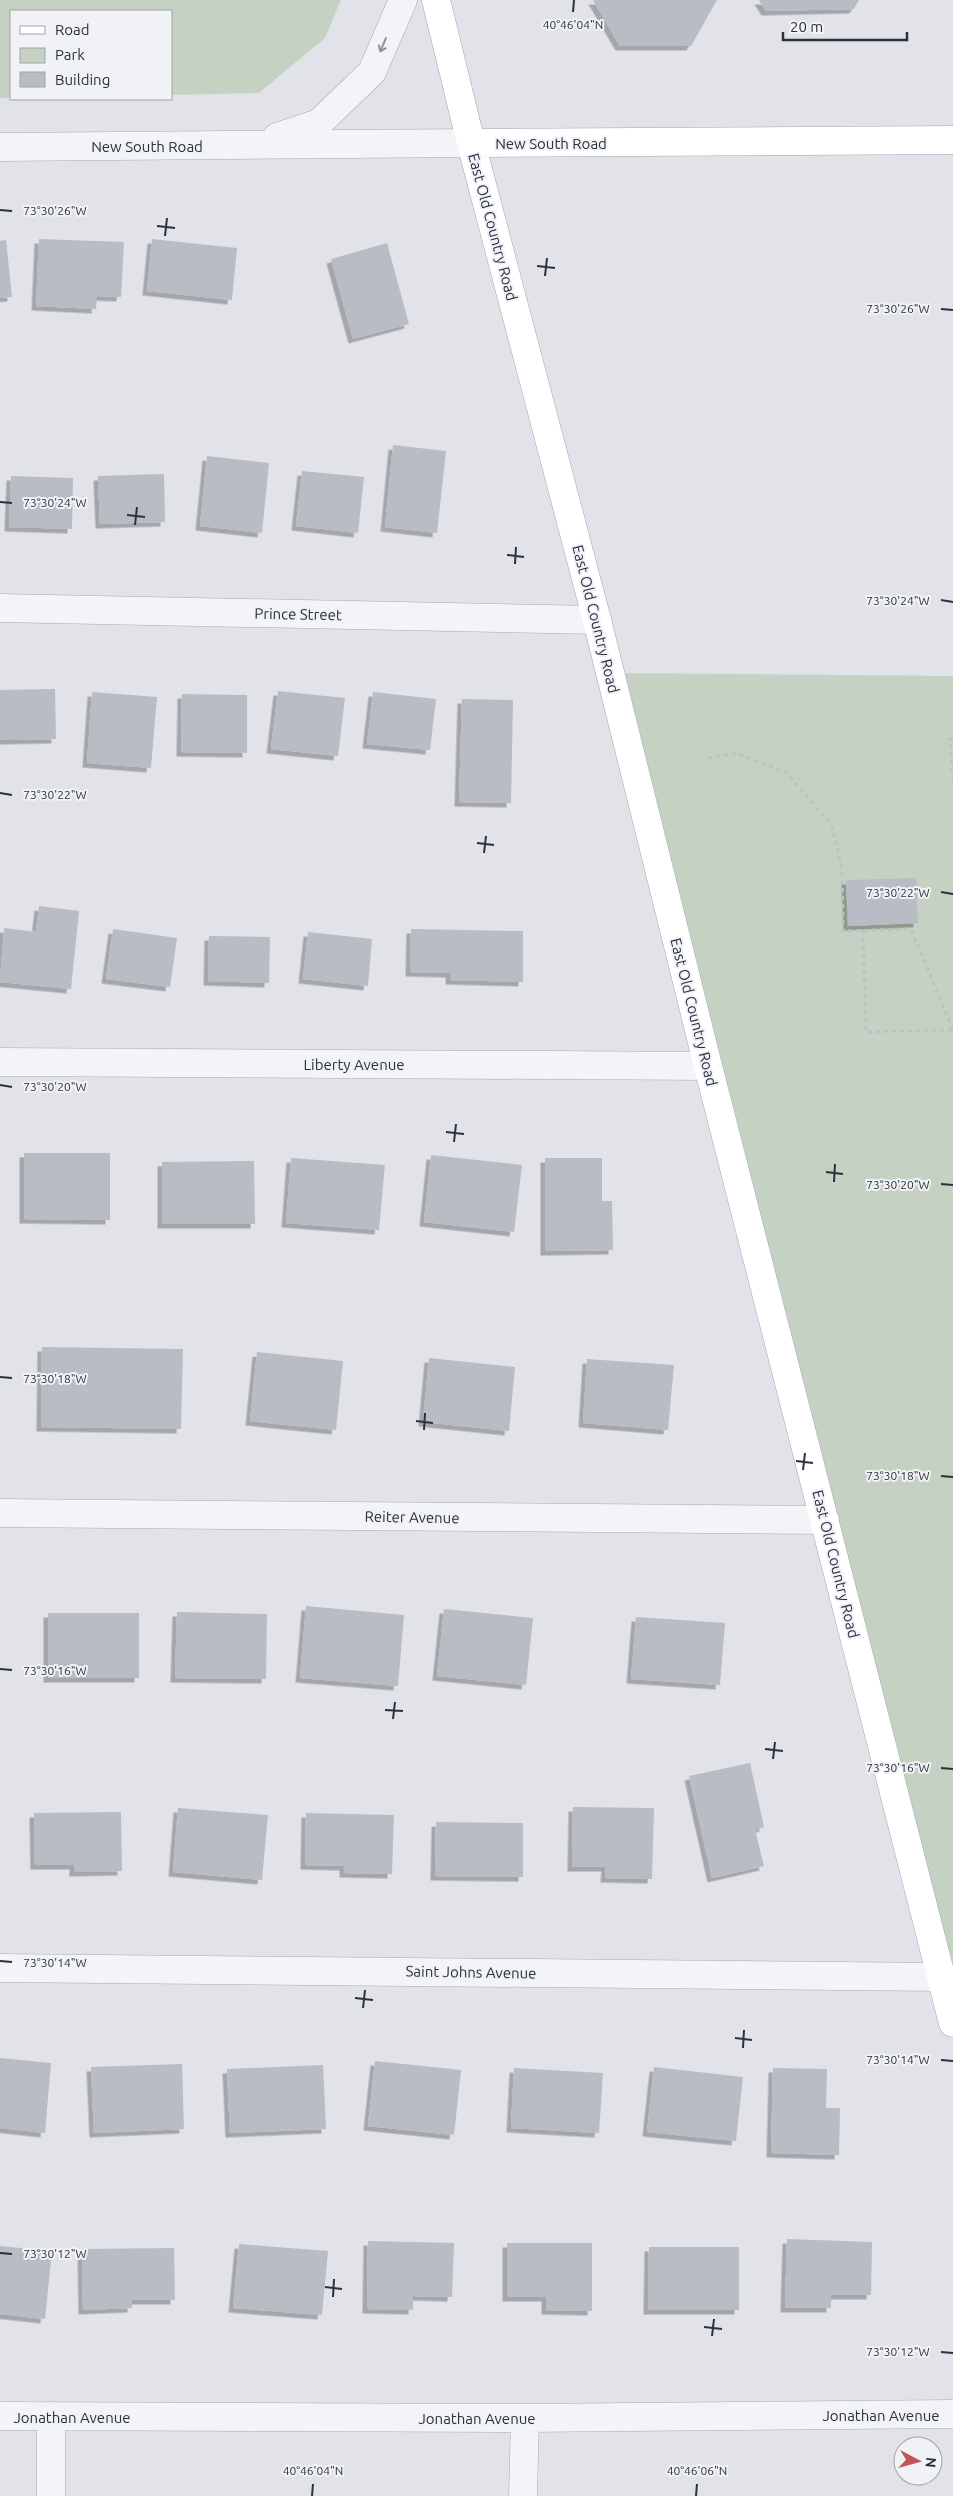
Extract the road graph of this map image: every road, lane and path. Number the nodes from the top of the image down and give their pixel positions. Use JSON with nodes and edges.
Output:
{"nodes":[{"id":1,"x":403,"y":0,"type":"edge"},
{"id":2,"x":436,"y":0,"type":"edge"},
{"id":3,"x":953,"y":140,"type":"edge"},
{"id":4,"x":471,"y":143,"type":"junction"},
{"id":5,"x":256,"y":145,"type":"junction"},
{"id":6,"x":0,"y":147,"type":"edge"},
{"id":7,"x":0,"y":608,"type":"edge"},
{"id":8,"x":597,"y":620,"type":"junction"},
{"id":9,"x":953,"y":739,"type":"edge"},
{"id":10,"x":708,"y":758,"type":"dead end"},
{"id":11,"x":953,"y":782,"type":"edge"},
{"id":12,"x":863,"y":930,"type":"junction"},
{"id":13,"x":952,"y":1030,"type":"edge"},
{"id":14,"x":0,"y":1062,"type":"edge"},
{"id":15,"x":708,"y":1066,"type":"junction"},
{"id":16,"x":0,"y":1513,"type":"edge"},
{"id":17,"x":825,"y":1520,"type":"junction"},
{"id":18,"x":0,"y":1968,"type":"edge"},
{"id":19,"x":941,"y":1977,"type":"junction"},
{"id":20,"x":953,"y":2023,"type":"edge"},
{"id":21,"x":953,"y":2414,"type":"edge"},
{"id":22,"x":0,"y":2416,"type":"edge"},
{"id":23,"x":51,"y":2416,"type":"junction"},
{"id":24,"x":524,"y":2418,"type":"junction"},
{"id":25,"x":51,"y":2496,"type":"edge"},
{"id":26,"x":523,"y":2496,"type":"edge"}],
"edges":[{"from":1,"to":5,"type":"street","one_way":true},
{"from":2,"to":4,"type":"main road","name":"East Old Country Road"},
{"from":3,"to":4,"type":"main road","name":"New South Road"},
{"from":4,"to":5,"type":"street","name":"New South Road"},
{"from":4,"to":8,"type":"main road","name":"East Old Country Road"},
{"from":5,"to":6,"type":"street","name":"New South Road"},
{"from":7,"to":8,"type":"street","name":"Prince Street"},
{"from":8,"to":15,"type":"main road","name":"East Old Country Road"},
{"from":9,"to":11,"type":"path"},
{"from":10,"to":12,"type":"path"},
{"from":12,"to":13,"type":"path"},
{"from":12,"to":13,"type":"path"},
{"from":14,"to":15,"type":"street","name":"Liberty Avenue"},
{"from":15,"to":17,"type":"main road","name":"East Old Country Road"},
{"from":16,"to":17,"type":"street","name":"Reiter Avenue"},
{"from":17,"to":19,"type":"main road","name":"East Old Country Road"},
{"from":18,"to":19,"type":"street","name":"Saint Johns Avenue"},
{"from":19,"to":20,"type":"main road","name":"East Old Country Road"},
{"from":21,"to":24,"type":"street","name":"Jonathan Avenue"},
{"from":22,"to":23,"type":"street","name":"Jonathan Avenue"},
{"from":23,"to":24,"type":"street","name":"Jonathan Avenue"},
{"from":23,"to":25,"type":"street"},
{"from":24,"to":26,"type":"street"}]}
